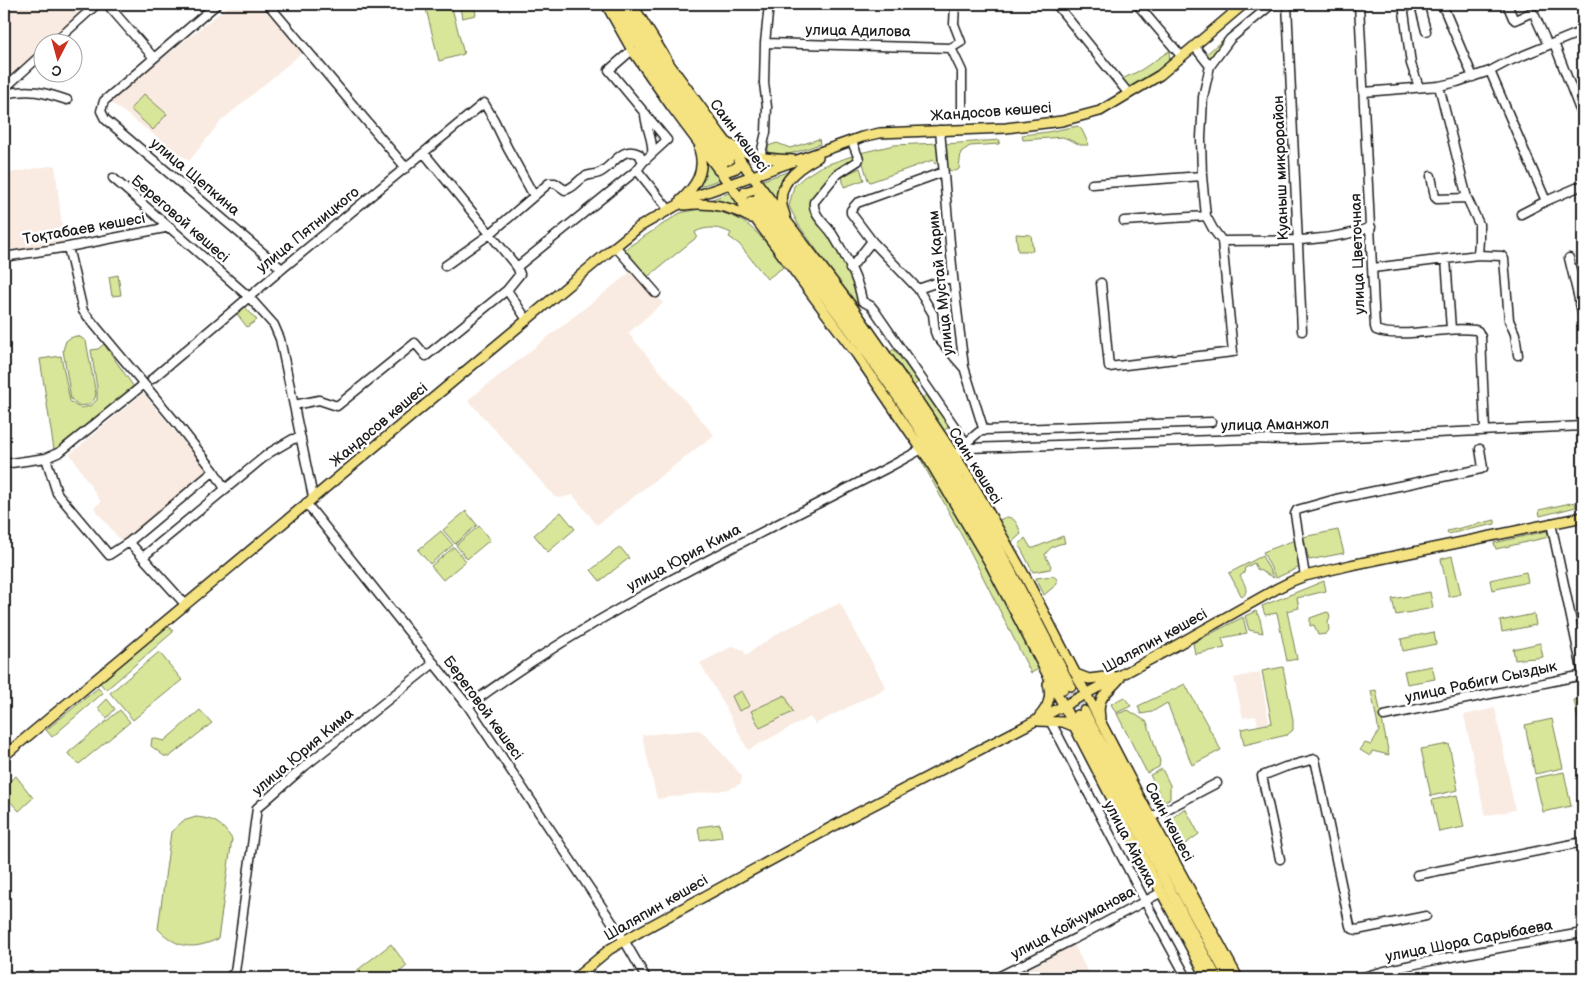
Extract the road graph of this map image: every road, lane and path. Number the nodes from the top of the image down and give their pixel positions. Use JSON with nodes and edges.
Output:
{"nodes":[{"id":1,"x":98,"y":4,"type":"edge"},
{"id":2,"x":107,"y":4,"type":"edge"},
{"id":3,"x":217,"y":4,"type":"edge"},
{"id":4,"x":268,"y":4,"type":"edge"},
{"id":5,"x":606,"y":4,"type":"edge"},
{"id":6,"x":615,"y":4,"type":"edge"},
{"id":7,"x":624,"y":4,"type":"edge"},
{"id":8,"x":632,"y":4,"type":"edge"},
{"id":9,"x":769,"y":4,"type":"edge"},
{"id":10,"x":955,"y":4,"type":"edge"},
{"id":11,"x":1056,"y":4,"type":"edge"},
{"id":12,"x":1137,"y":4,"type":"edge"},
{"id":13,"x":1227,"y":4,"type":"edge"},
{"id":14,"x":1244,"y":4,"type":"edge"},
{"id":15,"x":1272,"y":4,"type":"edge"},
{"id":16,"x":1286,"y":4,"type":"edge"},
{"id":17,"x":1359,"y":4,"type":"edge"},
{"id":18,"x":1404,"y":4,"type":"edge"},
{"id":19,"x":1419,"y":4,"type":"edge"},
{"id":20,"x":1442,"y":4,"type":"edge"},
{"id":21,"x":1507,"y":4,"type":"edge"},
{"id":22,"x":1234,"y":12,"type":"junction"},
{"id":23,"x":1426,"y":31,"type":"dead end"},
{"id":24,"x":1583,"y":31,"type":"edge"},
{"id":25,"x":66,"y":32,"type":"edge"},
{"id":26,"x":765,"y":43,"type":"junction"},
{"id":27,"x":1551,"y":44,"type":"junction"},
{"id":28,"x":1195,"y":47,"type":"junction"},
{"id":29,"x":951,"y":48,"type":"junction"},
{"id":30,"x":632,"y":50,"type":"junction"},
{"id":31,"x":154,"y":58,"type":"junction"},
{"id":32,"x":1182,"y":58,"type":"junction"},
{"id":33,"x":32,"y":63,"type":"edge"},
{"id":34,"x":1210,"y":66,"type":"junction"},
{"id":35,"x":1490,"y":71,"type":"junction"},
{"id":36,"x":1473,"y":77,"type":"junction"},
{"id":37,"x":1439,"y":86,"type":"junction"},
{"id":38,"x":1419,"y":87,"type":"junction"},
{"id":39,"x":1364,"y":92,"type":"junction"},
{"id":40,"x":4,"y":93,"type":"edge"},
{"id":41,"x":1129,"y":94,"type":"junction"},
{"id":42,"x":67,"y":100,"type":"dead end"},
{"id":43,"x":962,"y":109,"type":"dead end"},
{"id":44,"x":645,"y":113,"type":"junction"},
{"id":45,"x":1583,"y":118,"type":"edge"},
{"id":46,"x":940,"y":130,"type":"junction"},
{"id":47,"x":913,"y":132,"type":"junction"},
{"id":48,"x":721,"y":135,"type":"junction"},
{"id":49,"x":697,"y":141,"type":"junction"},
{"id":50,"x":853,"y":144,"type":"junction"},
{"id":51,"x":424,"y":153,"type":"junction"},
{"id":52,"x":652,"y":153,"type":"junction"},
{"id":53,"x":824,"y":154,"type":"junction"},
{"id":54,"x":760,"y":158,"type":"junction"},
{"id":55,"x":799,"y":160,"type":"junction"},
{"id":56,"x":643,"y":162,"type":"junction"},
{"id":57,"x":727,"y":163,"type":"junction"},
{"id":58,"x":406,"y":168,"type":"junction"},
{"id":59,"x":637,"y":170,"type":"junction"},
{"id":60,"x":943,"y":172,"type":"junction"},
{"id":61,"x":1202,"y":176,"type":"junction"},
{"id":62,"x":1432,"y":176,"type":"dead end"},
{"id":63,"x":752,"y":177,"type":"junction"},
{"id":64,"x":113,"y":178,"type":"dead end"},
{"id":65,"x":728,"y":184,"type":"junction"},
{"id":66,"x":1092,"y":184,"type":"dead end"},
{"id":67,"x":1583,"y":185,"type":"edge"},
{"id":68,"x":534,"y":196,"type":"junction"},
{"id":69,"x":754,"y":198,"type":"junction"},
{"id":70,"x":1467,"y":198,"type":"junction"},
{"id":71,"x":1546,"y":201,"type":"junction"},
{"id":72,"x":671,"y":208,"type":"junction"},
{"id":73,"x":1521,"y":214,"type":"dead end"},
{"id":74,"x":1206,"y":216,"type":"junction"},
{"id":75,"x":1124,"y":221,"type":"dead end"},
{"id":76,"x":790,"y":224,"type":"junction"},
{"id":77,"x":759,"y":225,"type":"junction"},
{"id":78,"x":170,"y":227,"type":"junction"},
{"id":79,"x":1371,"y":227,"type":"junction"},
{"id":80,"x":490,"y":234,"type":"junction"},
{"id":81,"x":1297,"y":239,"type":"junction"},
{"id":82,"x":872,"y":241,"type":"junction"},
{"id":83,"x":1222,"y":241,"type":"junction"},
{"id":84,"x":615,"y":246,"type":"junction"},
{"id":85,"x":68,"y":247,"type":"junction"},
{"id":86,"x":1478,"y":255,"type":"junction"},
{"id":87,"x":4,"y":257,"type":"edge"},
{"id":88,"x":1569,"y":258,"type":"dead end"},
{"id":89,"x":1446,"y":259,"type":"junction"},
{"id":90,"x":445,"y":266,"type":"dead end"},
{"id":91,"x":517,"y":267,"type":"junction"},
{"id":92,"x":1373,"y":268,"type":"junction"},
{"id":93,"x":282,"y":269,"type":"junction"},
{"id":94,"x":850,"y":269,"type":"junction"},
{"id":95,"x":953,"y":277,"type":"junction"},
{"id":96,"x":1101,"y":283,"type":"dead end"},
{"id":97,"x":918,"y":289,"type":"junction"},
{"id":98,"x":507,"y":290,"type":"junction"},
{"id":99,"x":656,"y":293,"type":"dead end"},
{"id":100,"x":249,"y":297,"type":"junction"},
{"id":101,"x":862,"y":301,"type":"junction"},
{"id":102,"x":853,"y":308,"type":"junction"},
{"id":103,"x":1583,"y":316,"type":"edge"},
{"id":104,"x":527,"y":320,"type":"junction"},
{"id":105,"x":1451,"y":329,"type":"junction"},
{"id":106,"x":1302,"y":331,"type":"dead end"},
{"id":107,"x":896,"y":343,"type":"junction"},
{"id":108,"x":884,"y":352,"type":"junction"},
{"id":109,"x":1518,"y":355,"type":"dead end"},
{"id":110,"x":880,"y":366,"type":"junction"},
{"id":111,"x":964,"y":367,"type":"junction"},
{"id":112,"x":152,"y":379,"type":"dead end"},
{"id":113,"x":143,"y":385,"type":"junction"},
{"id":114,"x":911,"y":391,"type":"junction"},
{"id":115,"x":885,"y":394,"type":"junction"},
{"id":116,"x":294,"y":406,"type":"junction"},
{"id":117,"x":1211,"y":422,"type":"dead end"},
{"id":118,"x":955,"y":426,"type":"junction"},
{"id":119,"x":1583,"y":426,"type":"edge"},
{"id":120,"x":1485,"y":430,"type":"junction"},
{"id":121,"x":984,"y":431,"type":"junction"},
{"id":122,"x":301,"y":438,"type":"junction"},
{"id":123,"x":942,"y":438,"type":"junction"},
{"id":124,"x":966,"y":445,"type":"junction"},
{"id":125,"x":922,"y":449,"type":"junction"},
{"id":126,"x":1480,"y":449,"type":"dead end"},
{"id":127,"x":953,"y":455,"type":"junction"},
{"id":128,"x":46,"y":458,"type":"junction"},
{"id":129,"x":929,"y":460,"type":"junction"},
{"id":130,"x":4,"y":464,"type":"edge"},
{"id":131,"x":214,"y":472,"type":"junction"},
{"id":132,"x":959,"y":480,"type":"junction"},
{"id":133,"x":225,"y":489,"type":"junction"},
{"id":134,"x":955,"y":489,"type":"junction"},
{"id":135,"x":309,"y":500,"type":"junction"},
{"id":136,"x":1583,"y":517,"type":"edge"},
{"id":137,"x":1551,"y":523,"type":"junction"},
{"id":138,"x":130,"y":542,"type":"junction"},
{"id":139,"x":144,"y":556,"type":"junction"},
{"id":140,"x":1305,"y":576,"type":"junction"},
{"id":141,"x":185,"y":604,"type":"junction"},
{"id":142,"x":434,"y":663,"type":"junction"},
{"id":143,"x":1043,"y":669,"type":"junction"},
{"id":144,"x":1123,"y":674,"type":"junction"},
{"id":145,"x":1583,"y":674,"type":"edge"},
{"id":146,"x":1078,"y":678,"type":"junction"},
{"id":147,"x":1064,"y":690,"type":"junction"},
{"id":148,"x":1088,"y":698,"type":"junction"},
{"id":149,"x":468,"y":706,"type":"junction"},
{"id":150,"x":1073,"y":712,"type":"junction"},
{"id":151,"x":1384,"y":716,"type":"dead end"},
{"id":152,"x":1035,"y":721,"type":"junction"},
{"id":153,"x":1050,"y":722,"type":"junction"},
{"id":154,"x":1102,"y":725,"type":"junction"},
{"id":155,"x":1074,"y":726,"type":"junction"},
{"id":156,"x":4,"y":756,"type":"edge"},
{"id":157,"x":1218,"y":783,"type":"dead end"},
{"id":158,"x":1150,"y":817,"type":"junction"},
{"id":159,"x":1583,"y":842,"type":"edge"},
{"id":160,"x":1280,"y":859,"type":"dead end"},
{"id":161,"x":1417,"y":875,"type":"dead end"},
{"id":162,"x":1162,"y":892,"type":"junction"},
{"id":163,"x":1175,"y":898,"type":"junction"},
{"id":164,"x":1145,"y":901,"type":"junction"},
{"id":165,"x":1191,"y":909,"type":"junction"},
{"id":166,"x":1426,"y":916,"type":"dead end"},
{"id":167,"x":1583,"y":933,"type":"edge"},
{"id":168,"x":624,"y":940,"type":"junction"},
{"id":169,"x":1189,"y":945,"type":"junction"},
{"id":170,"x":1222,"y":948,"type":"junction"},
{"id":171,"x":1234,"y":976,"type":"edge"},
{"id":172,"x":228,"y":978,"type":"edge"},
{"id":173,"x":575,"y":978,"type":"edge"},
{"id":174,"x":646,"y":978,"type":"edge"},
{"id":175,"x":996,"y":978,"type":"edge"},
{"id":176,"x":1187,"y":978,"type":"edge"},
{"id":177,"x":1207,"y":978,"type":"edge"},
{"id":178,"x":1217,"y":978,"type":"edge"},
{"id":179,"x":1361,"y":978,"type":"edge"}],
"edges":[{"from":1,"to":25,"type":"street"},
{"from":2,"to":31,"type":"street"},
{"from":3,"to":31,"type":"street"},
{"from":4,"to":58,"type":"street"},
{"from":5,"to":30,"type":"main road","name":"Саин көшесі"},
{"from":6,"to":57,"type":"main road","name":"Саин көшесі"},
{"from":7,"to":57,"type":"main road","name":"Саин көшесі"},
{"from":8,"to":48,"type":"main road","name":"Саин көшесі"},
{"from":9,"to":26,"type":"street"},
{"from":10,"to":29,"type":"street"},
{"from":11,"to":41,"type":"street"},
{"from":12,"to":32,"type":"street"},
{"from":13,"to":22,"type":"street"},
{"from":14,"to":22,"type":"main road","name":"Жандосов көшесі"},
{"from":15,"to":34,"type":"street"},
{"from":16,"to":81,"type":"street","name":"Куаныш микрорайон"},
{"from":17,"to":39,"type":"street","name":"улица Цветочная"},
{"from":18,"to":38,"type":"street"},
{"from":19,"to":23,"type":"street"},
{"from":20,"to":36,"type":"street"},
{"from":21,"to":27,"type":"street"},
{"from":22,"to":28,"type":"main road","name":"Жандосов көшесі"},
{"from":24,"to":27,"type":"street"},
{"from":26,"to":29,"type":"street","name":"улица Адилова"},
{"from":26,"to":54,"type":"street"},
{"from":27,"to":35,"type":"street"},
{"from":27,"to":45,"type":"street"},
{"from":28,"to":32,"type":"main road","name":"Жандосов көшесі"},
{"from":28,"to":34,"type":"street"},
{"from":29,"to":43,"type":"street"},
{"from":30,"to":44,"type":"street"},
{"from":30,"to":49,"type":"main road","name":"Саин көшесі"},
{"from":31,"to":93,"type":"street","name":"улица Щепкина"},
{"from":32,"to":41,"type":"main road","name":"Жандосов көшесі"},
{"from":33,"to":40,"type":"street"},
{"from":34,"to":61,"type":"street"},
{"from":35,"to":36,"type":"street"},
{"from":35,"to":71,"type":"street"},
{"from":36,"to":37,"type":"street"},
{"from":37,"to":38,"type":"street"},
{"from":37,"to":70,"type":"street"},
{"from":38,"to":39,"type":"street"},
{"from":39,"to":79,"type":"street","name":"улица Цветочная"},
{"from":40,"to":42,"type":"street"},
{"from":41,"to":46,"type":"main road","name":"Жандосов көшесі"},
{"from":44,"to":52,"type":"street"},
{"from":44,"to":52,"type":"street"},
{"from":46,"to":47,"type":"main road","name":"Жандосов көшесі"},
{"from":46,"to":60,"type":"street","name":"улица Мустай Карим"},
{"from":47,"to":50,"type":"main road","name":"Жандосов көшесі"},
{"from":47,"to":55,"type":"main road","name":"Жандосов көшесі"},
{"from":48,"to":54,"type":"main road"},
{"from":48,"to":57,"type":"main road","name":"Саин көшесі"},
{"from":49,"to":57,"type":"main road","name":"Саин көшесі"},
{"from":49,"to":72,"type":"main road"},
{"from":50,"to":53,"type":"main road","name":"Жандосов көшесі"},
{"from":50,"to":94,"type":"street"},
{"from":51,"to":58,"type":"street","name":"улица Пятницкого"},
{"from":51,"to":68,"type":"street","name":"улица Пятницкого"},
{"from":51,"to":80,"type":"street"},
{"from":52,"to":56,"type":"street"},
{"from":53,"to":55,"type":"main road","name":"Жандосов көшесі"},
{"from":53,"to":76,"type":"main road"},
{"from":54,"to":55,"type":"main road"},
{"from":55,"to":63,"type":"main road","name":"Жандосов көшесі"},
{"from":56,"to":59,"type":"street"},
{"from":56,"to":68,"type":"street"},
{"from":57,"to":63,"type":"main road","name":"Саин көшесі"},
{"from":57,"to":65,"type":"main road","name":"Саин көшесі"},
{"from":58,"to":93,"type":"street","name":"улица Пятницкого"},
{"from":59,"to":72,"type":"street"},
{"from":59,"to":91,"type":"street"},
{"from":60,"to":82,"type":"street"},
{"from":60,"to":95,"type":"street","name":"улица Мустай Карим"},
{"from":61,"to":66,"type":"street"},
{"from":61,"to":74,"type":"street"},
{"from":62,"to":70,"type":"street"},
{"from":63,"to":65,"type":"main road","name":"Жандосов көшесі"},
{"from":63,"to":69,"type":"main road","name":"Саин көшесі"},
{"from":64,"to":78,"type":"street","name":"Береговой көшесі"},
{"from":65,"to":69,"type":"main road","name":"Саин көшесі"},
{"from":65,"to":72,"type":"main road","name":"Жандосов көшесі"},
{"from":67,"to":71,"type":"street"},
{"from":68,"to":80,"type":"street"},
{"from":69,"to":76,"type":"main road","name":"Саин көшесі"},
{"from":69,"to":77,"type":"main road","name":"Саин көшесі"},
{"from":69,"to":110,"type":"main road","name":"Саин көшесі"},
{"from":70,"to":86,"type":"street"},
{"from":71,"to":73,"type":"street"},
{"from":72,"to":77,"type":"main road"},
{"from":72,"to":84,"type":"main road","name":"Жандосов көшесі"},
{"from":74,"to":75,"type":"street"},
{"from":74,"to":83,"type":"street"},
{"from":76,"to":102,"type":"main road","name":"Саин көшесі"},
{"from":77,"to":115,"type":"main road","name":"Саин көшесі"},
{"from":78,"to":85,"type":"street","name":"Тоқтабаев көшесі"},
{"from":78,"to":100,"type":"street","name":"Береговой көшесі"},
{"from":79,"to":81,"type":"street"},
{"from":79,"to":92,"type":"street","name":"улица Цветочная"},
{"from":80,"to":90,"type":"street"},
{"from":80,"to":91,"type":"street"},
{"from":81,"to":83,"type":"street"},
{"from":81,"to":106,"type":"street","name":"Куаныш микрорайон"},
{"from":82,"to":94,"type":"street"},
{"from":82,"to":97,"type":"street"},
{"from":83,"to":96,"type":"street"},
{"from":84,"to":99,"type":"street"},
{"from":84,"to":104,"type":"main road","name":"Жандосов көшесі"},
{"from":85,"to":87,"type":"street","name":"Тоқтабаев көшесі"},
{"from":85,"to":113,"type":"street"},
{"from":86,"to":89,"type":"street"},
{"from":86,"to":109,"type":"street"},
{"from":88,"to":103,"type":"street"},
{"from":89,"to":92,"type":"street"},
{"from":89,"to":105,"type":"street"},
{"from":91,"to":98,"type":"street"},
{"from":92,"to":105,"type":"street","name":"улица Цветочная"},
{"from":93,"to":100,"type":"street","name":"улица Пятницкого"},
{"from":94,"to":101,"type":"street"},
{"from":95,"to":97,"type":"street"},
{"from":95,"to":111,"type":"street","name":"улица Мустай Карим"},
{"from":97,"to":111,"type":"street"},
{"from":98,"to":104,"type":"street"},
{"from":98,"to":116,"type":"street"},
{"from":100,"to":112,"type":"street","name":"улица Пятницкого"},
{"from":100,"to":116,"type":"street","name":"Береговой көшесі"},
{"from":101,"to":102,"type":"street"},
{"from":101,"to":107,"type":"street"},
{"from":102,"to":108,"type":"main road","name":"Саин көшесі"},
{"from":104,"to":135,"type":"main road","name":"Жандосов көшесі"},
{"from":105,"to":120,"type":"street","name":"улица Цветочная"},
{"from":107,"to":108,"type":"street"},
{"from":107,"to":118,"type":"street"},
{"from":108,"to":114,"type":"main road","name":"Саин көшесі"},
{"from":110,"to":114,"type":"main road"},
{"from":110,"to":115,"type":"main road"},
{"from":110,"to":132,"type":"main road","name":"Саин көшесі"},
{"from":110,"to":134,"type":"main road","name":"Саин көшесі"},
{"from":111,"to":121,"type":"street","name":"улица Мустай Карим"},
{"from":113,"to":128,"type":"street"},
{"from":113,"to":131,"type":"street"},
{"from":114,"to":123,"type":"main road","name":"Саин көшесі"},
{"from":115,"to":125,"type":"main road","name":"Саин көшесі"},
{"from":116,"to":122,"type":"street","name":"Береговой көшесі"},
{"from":117,"to":121,"type":"street"},
{"from":118,"to":123,"type":"street"},
{"from":118,"to":124,"type":"street"},
{"from":119,"to":120,"type":"street","name":"улица Аманжол"},
{"from":120,"to":124,"type":"street","name":"улица Аманжол"},
{"from":121,"to":124,"type":"street"},
{"from":122,"to":133,"type":"street"},
{"from":122,"to":135,"type":"street","name":"Береговой көшесі"},
{"from":123,"to":127,"type":"main road","name":"Саин көшесі"},
{"from":123,"to":132,"type":"main road"},
{"from":124,"to":127,"type":"street"},
{"from":125,"to":129,"type":"main road","name":"Саин көшесі"},
{"from":125,"to":149,"type":"street","name":"улица Юрия Кима"},
{"from":126,"to":140,"type":"street"},
{"from":127,"to":146,"type":"main road","name":"Саин көшесі"},
{"from":128,"to":130,"type":"street"},
{"from":128,"to":138,"type":"street"},
{"from":129,"to":134,"type":"main road"},
{"from":129,"to":143,"type":"main road","name":"Саин көшесі"},
{"from":131,"to":133,"type":"street"},
{"from":131,"to":138,"type":"street"},
{"from":132,"to":147,"type":"main road","name":"Саин көшесі"},
{"from":133,"to":139,"type":"street"},
{"from":134,"to":147,"type":"main road","name":"Саин көшесі"},
{"from":135,"to":141,"type":"main road","name":"Жандосов көшесі"},
{"from":135,"to":142,"type":"street","name":"Береговой көшесі"},
{"from":136,"to":137,"type":"main road","name":"Шаляпин көшесі"},
{"from":137,"to":140,"type":"main road","name":"Шаляпин көшесі"},
{"from":137,"to":145,"type":"street"},
{"from":138,"to":139,"type":"street"},
{"from":139,"to":141,"type":"street"},
{"from":140,"to":144,"type":"main road","name":"Шаляпин көшесі"},
{"from":141,"to":156,"type":"main road","name":"Жандосов көшесі"},
{"from":142,"to":149,"type":"street","name":"Береговой көшесі"},
{"from":142,"to":172,"type":"street","name":"улица Юрия Кима"},
{"from":143,"to":147,"type":"main road","name":"Саин көшесі"},
{"from":143,"to":152,"type":"main road"},
{"from":144,"to":146,"type":"main road"},
{"from":144,"to":148,"type":"main road","name":"Шаляпин көшесі"},
{"from":144,"to":154,"type":"main road"},
{"from":145,"to":151,"type":"street","name":"улица Рабиги Сыздык"},
{"from":146,"to":147,"type":"main road"},
{"from":146,"to":148,"type":"main road","name":"Саин көшесі"},
{"from":147,"to":150,"type":"main road","name":"Саин көшесі"},
{"from":148,"to":150,"type":"main road","name":"Шаляпин көшесі"},
{"from":148,"to":154,"type":"main road","name":"Саин көшесі"},
{"from":149,"to":168,"type":"street","name":"Береговой көшесі"},
{"from":150,"to":152,"type":"main road","name":"Шаляпин көшесі"},
{"from":150,"to":155,"type":"main road","name":"Саин көшесі"},
{"from":150,"to":163,"type":"main road","name":"Саин көшесі"},
{"from":150,"to":165,"type":"main road","name":"Саин көшесі"},
{"from":152,"to":153,"type":"main road"},
{"from":152,"to":168,"type":"main road","name":"Шаляпин көшесі"},
{"from":153,"to":155,"type":"main road"},
{"from":153,"to":164,"type":"street","name":"улица Айриха"},
{"from":154,"to":158,"type":"main road","name":"Саин көшесі"},
{"from":155,"to":162,"type":"main road","name":"Саин көшесі"},
{"from":157,"to":158,"type":"street"},
{"from":158,"to":170,"type":"main road","name":"Саин көшесі"},
{"from":159,"to":161,"type":"street"},
{"from":160,"to":166,"type":"street"},
{"from":162,"to":164,"type":"street","name":"улица Койчуманова"},
{"from":162,"to":169,"type":"main road","name":"Саин көшесі"},
{"from":163,"to":169,"type":"main road"},
{"from":163,"to":178,"type":"main road","name":"Саин көшесі"},
{"from":164,"to":175,"type":"street","name":"улица Койчуманова"},
{"from":164,"to":176,"type":"street","name":"улица Айриха"},
{"from":165,"to":170,"type":"main road"},
{"from":165,"to":171,"type":"main road","name":"Саин көшесі"},
{"from":167,"to":179,"type":"street","name":"улица Шора Сарыбаева"},
{"from":168,"to":173,"type":"main road","name":"Шаляпин көшесі"},
{"from":168,"to":174,"type":"street","name":"Береговой көшесі"},
{"from":169,"to":177,"type":"main road","name":"Саин көшесі"},
{"from":170,"to":171,"type":"main road","name":"Саин көшесі"}]}
